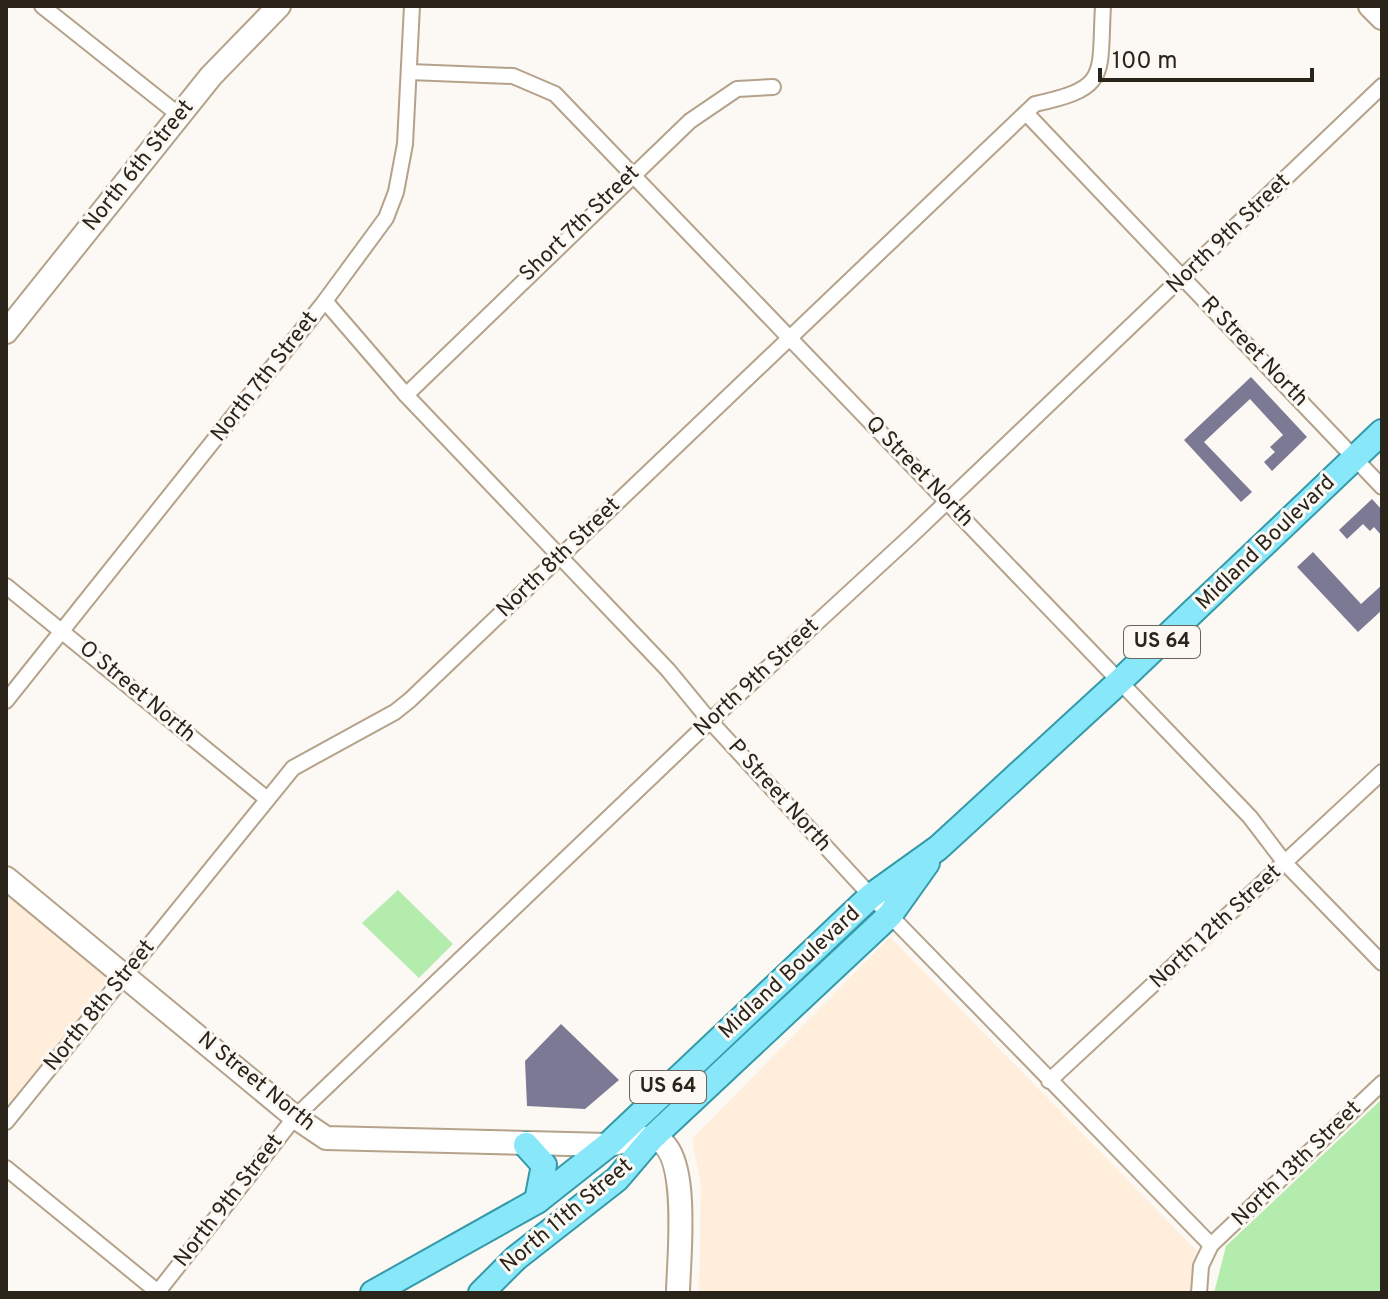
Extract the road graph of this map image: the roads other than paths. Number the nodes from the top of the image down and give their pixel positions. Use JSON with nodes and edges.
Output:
{"nodes":[{"id":1,"x":42,"y":6,"type":"edge"},
{"id":2,"x":279,"y":6,"type":"edge"},
{"id":3,"x":412,"y":6,"type":"edge"},
{"id":4,"x":1103,"y":6,"type":"edge"},
{"id":5,"x":1370,"y":6,"type":"edge"},
{"id":6,"x":1382,"y":18,"type":"edge"},
{"id":7,"x":409,"y":72,"type":"junction"},
{"id":8,"x":1382,"y":86,"type":"edge"},
{"id":9,"x":773,"y":87,"type":"dead end"},
{"id":10,"x":1026,"y":113,"type":"junction"},
{"id":11,"x":179,"y":115,"type":"junction"},
{"id":12,"x":633,"y":173,"type":"junction"},
{"id":13,"x":1183,"y":278,"type":"junction"},
{"id":14,"x":325,"y":301,"type":"junction"},
{"id":15,"x":6,"y":332,"type":"edge"},
{"id":16,"x":790,"y":338,"type":"junction"},
{"id":17,"x":406,"y":395,"type":"junction"},
{"id":18,"x":1382,"y":432,"type":"edge"},
{"id":19,"x":1355,"y":458,"type":"junction"},
{"id":20,"x":1382,"y":487,"type":"edge"},
{"id":21,"x":948,"y":501,"type":"junction"},
{"id":22,"x":560,"y":558,"type":"junction"},
{"id":23,"x":6,"y":586,"type":"edge"},
{"id":24,"x":63,"y":630,"type":"junction"},
{"id":25,"x":1120,"y":681,"type":"junction"},
{"id":26,"x":6,"y":701,"type":"edge"},
{"id":27,"x":710,"y":721,"type":"junction"},
{"id":28,"x":1382,"y":772,"type":"edge"},
{"id":29,"x":267,"y":799,"type":"junction"},
{"id":30,"x":938,"y":848,"type":"junction"},
{"id":31,"x":1285,"y":863,"type":"junction"},
{"id":32,"x":6,"y":878,"type":"edge"},
{"id":33,"x":871,"y":896,"type":"junction"},
{"id":34,"x":890,"y":915,"type":"junction"},
{"id":35,"x":1382,"y":963,"type":"edge"},
{"id":36,"x":125,"y":974,"type":"junction"},
{"id":37,"x":1049,"y":1081,"type":"junction"},
{"id":38,"x":1382,"y":1083,"type":"edge"},
{"id":39,"x":295,"y":1117,"type":"junction"},
{"id":40,"x":6,"y":1122,"type":"edge"},
{"id":41,"x":652,"y":1138,"type":"junction"},
{"id":42,"x":526,"y":1145,"type":"junction"},
{"id":43,"x":608,"y":1145,"type":"junction"},
{"id":44,"x":6,"y":1168,"type":"edge"},
{"id":45,"x":537,"y":1201,"type":"junction"},
{"id":46,"x":1211,"y":1245,"type":"junction"},
{"id":47,"x":158,"y":1293,"type":"edge"},
{"id":48,"x":373,"y":1293,"type":"edge"},
{"id":49,"x":481,"y":1293,"type":"edge"},
{"id":50,"x":678,"y":1293,"type":"edge"},
{"id":51,"x":1199,"y":1293,"type":"edge"}],
"edges":[{"from":1,"to":11,"type":"street"},
{"from":2,"to":11,"type":"street","name":"North 6th Street"},
{"from":3,"to":7,"type":"street","name":"North 7th Street"},
{"from":4,"to":10,"type":"street","name":"North 8th Street"},
{"from":5,"to":6,"type":"street"},
{"from":7,"to":12,"type":"street","name":"Q Street North"},
{"from":7,"to":14,"type":"street","name":"North 7th Street"},
{"from":8,"to":13,"type":"street","name":"North 9th Street"},
{"from":9,"to":12,"type":"street","name":"Short 7th Street"},
{"from":10,"to":13,"type":"street","name":"R Street North"},
{"from":10,"to":16,"type":"street","name":"North 8th Street"},
{"from":11,"to":15,"type":"street","name":"North 6th Street"},
{"from":12,"to":16,"type":"street","name":"Q Street North"},
{"from":12,"to":17,"type":"street","name":"Short 7th Street"},
{"from":13,"to":19,"type":"street","name":"R Street North"},
{"from":13,"to":21,"type":"street","name":"North 9th Street"},
{"from":14,"to":17,"type":"street","name":"P Street North"},
{"from":14,"to":24,"type":"street","name":"North 7th Street"},
{"from":16,"to":21,"type":"street","name":"Q Street North"},
{"from":16,"to":22,"type":"street","name":"North 8th Street"},
{"from":17,"to":22,"type":"street","name":"P Street North"},
{"from":18,"to":19,"type":"main road","name":"Midland Boulevard","number":"US 64"},
{"from":19,"to":20,"type":"street","name":"R Street North"},
{"from":19,"to":25,"type":"main road","name":"Midland Boulevard","number":"US 64"},
{"from":21,"to":25,"type":"street","name":"Q Street North"},
{"from":21,"to":27,"type":"street","name":"North 9th Street"},
{"from":22,"to":27,"type":"street","name":"P Street North"},
{"from":22,"to":29,"type":"street","name":"North 8th Street"},
{"from":23,"to":24,"type":"street","name":"O Street North"},
{"from":24,"to":26,"type":"street","name":"North 7th Street"},
{"from":24,"to":29,"type":"street","name":"O Street North"},
{"from":25,"to":30,"type":"main road","name":"Midland Boulevard","number":"US 64"},
{"from":25,"to":31,"type":"street","name":"Q Street North"},
{"from":27,"to":33,"type":"street","name":"P Street North"},
{"from":27,"to":39,"type":"street","name":"North 9th Street"},
{"from":28,"to":31,"type":"street","name":"North 12th Street"},
{"from":29,"to":36,"type":"street","name":"North 8th Street"},
{"from":30,"to":33,"type":"main road","name":"Midland Boulevard","number":"US 64"},
{"from":30,"to":34,"type":"main road","name":"Midland Boulevard","number":"US 64"},
{"from":31,"to":35,"type":"street","name":"Q Street North"},
{"from":31,"to":37,"type":"street","name":"North 12th Street"},
{"from":32,"to":36,"type":"street","name":"N Street North"},
{"from":33,"to":34,"type":"street","name":"P Street North"},
{"from":33,"to":43,"type":"main road","name":"Midland Boulevard","number":"US 64"},
{"from":34,"to":37,"type":"street","name":"P Street North"},
{"from":34,"to":41,"type":"main road","name":"Midland Boulevard","number":"US 64"},
{"from":36,"to":39,"type":"street","name":"N Street North"},
{"from":36,"to":40,"type":"street","name":"North 8th Street"},
{"from":37,"to":46,"type":"street","name":"P Street North"},
{"from":38,"to":46,"type":"street","name":"North 13th Street"},
{"from":39,"to":42,"type":"street","name":"N Street North"},
{"from":39,"to":47,"type":"street","name":"North 9th Street"},
{"from":41,"to":43,"type":"street","name":"N Street North"},
{"from":41,"to":49,"type":"main road","name":"North 11th Street","number":"US 64"},
{"from":41,"to":50,"type":"street"},
{"from":42,"to":43,"type":"street","name":"N Street North"},
{"from":42,"to":45,"type":"main road"},
{"from":43,"to":45,"type":"main road","name":"Midland Boulevard","number":"US 64"},
{"from":44,"to":47,"type":"street"},
{"from":45,"to":48,"type":"main road","name":"Midland Boulevard","number":"US 64"},
{"from":46,"to":51,"type":"street"}]}
